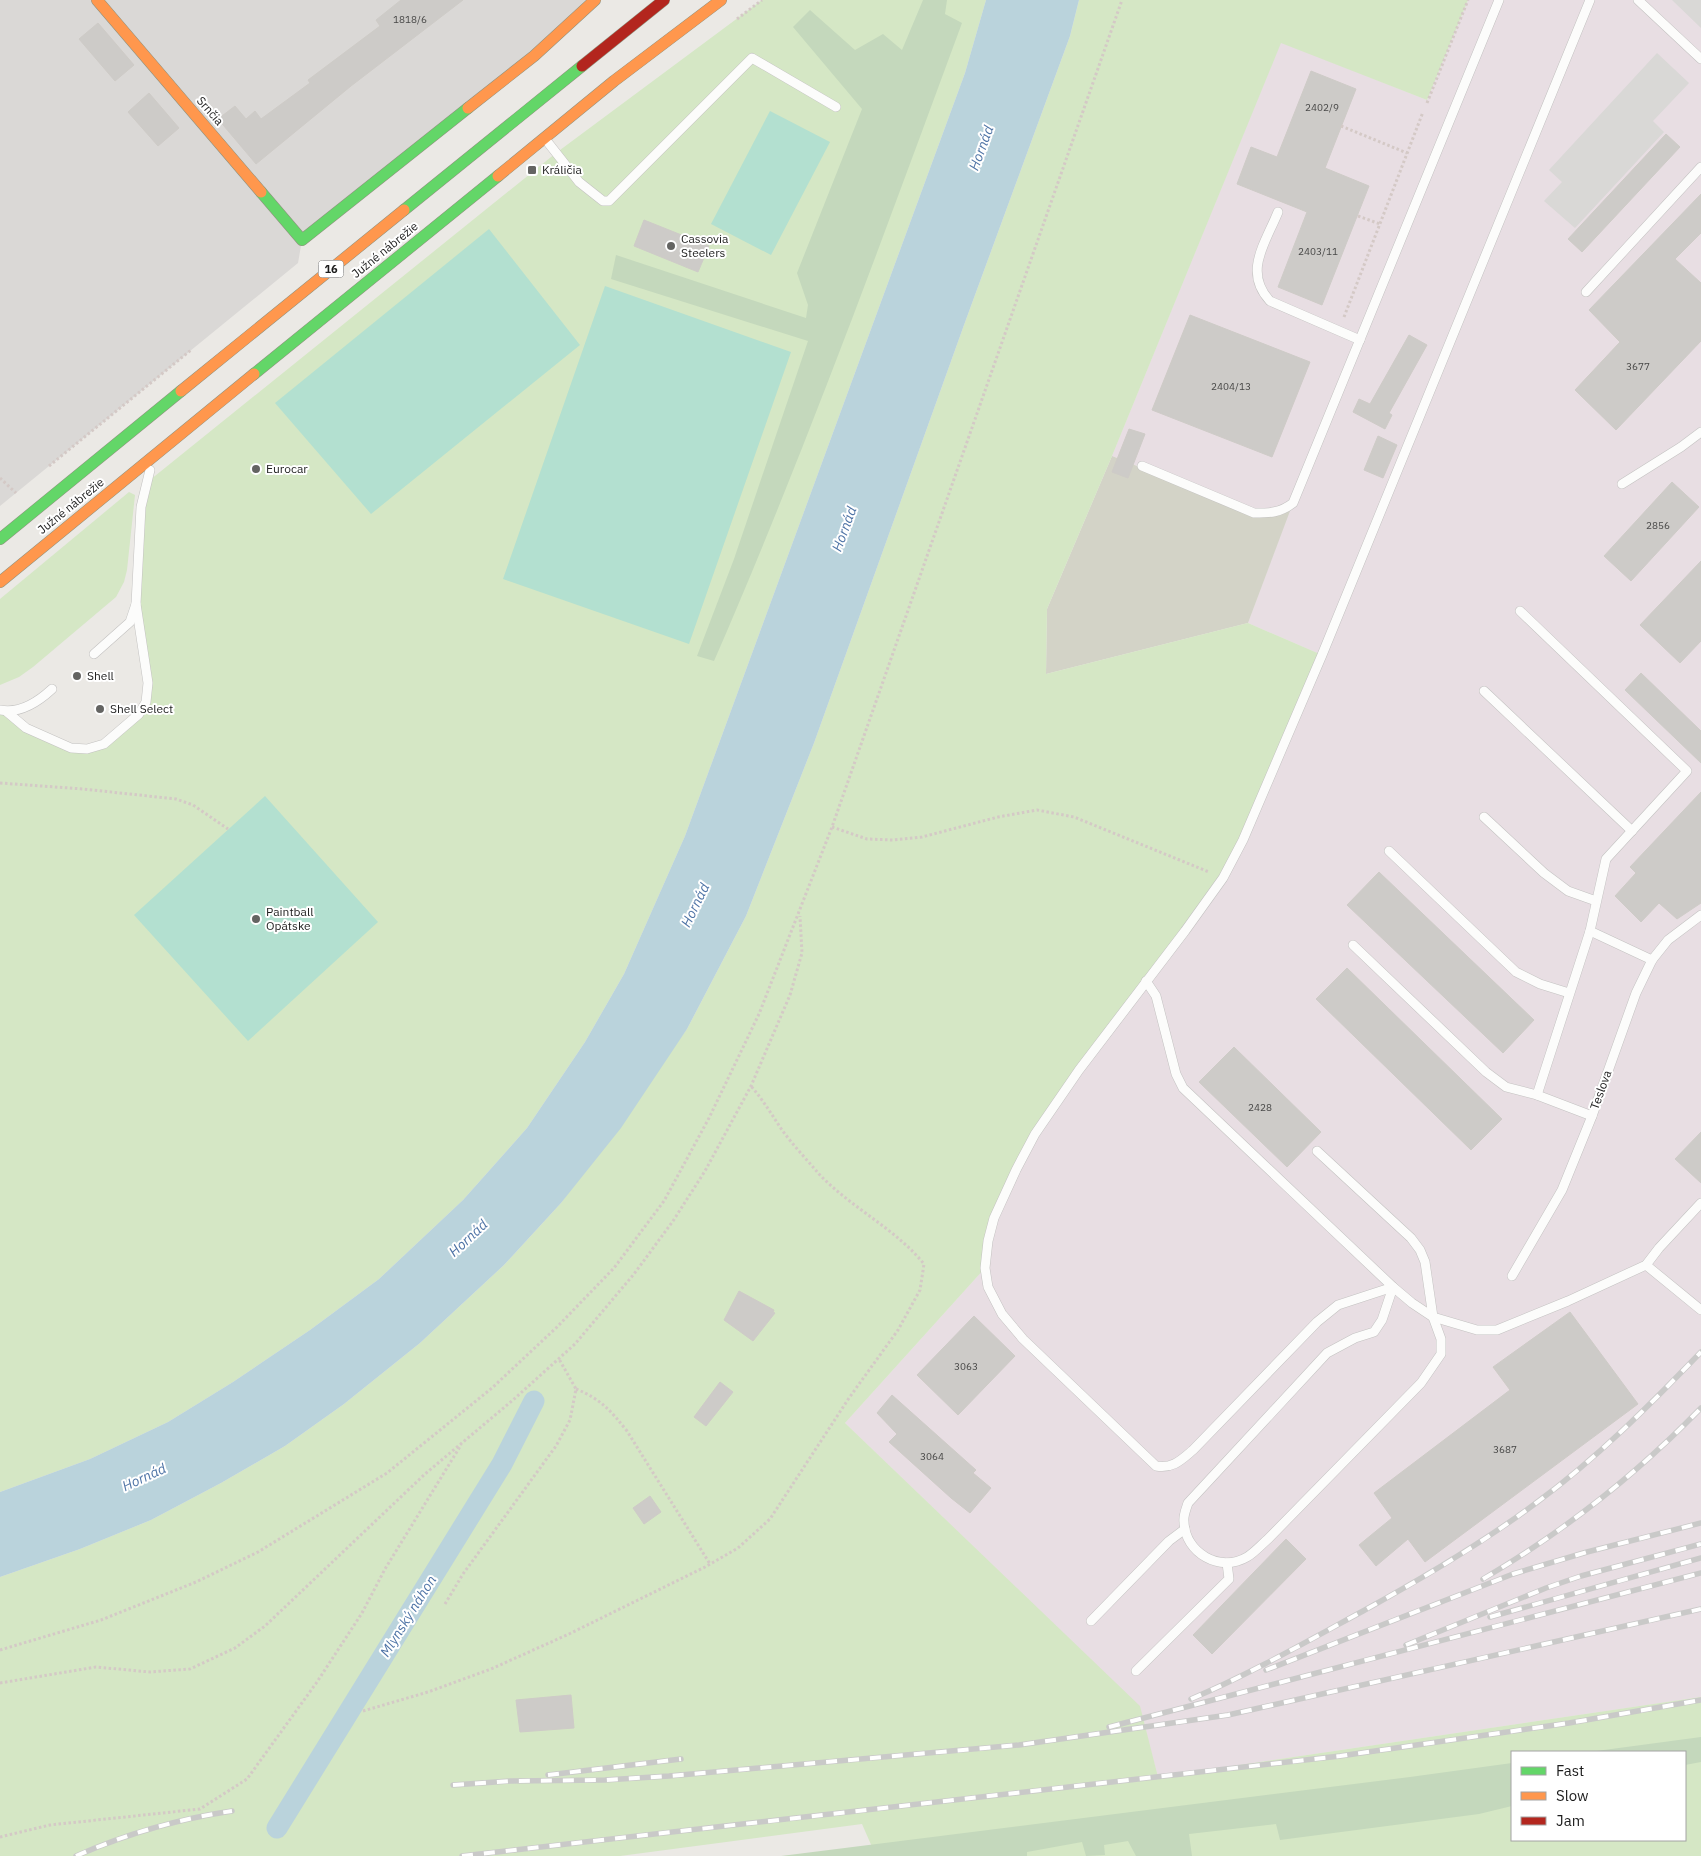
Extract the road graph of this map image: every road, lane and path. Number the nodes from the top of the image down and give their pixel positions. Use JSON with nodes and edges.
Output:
{"nodes":[{"id":1,"x":97,"y":0,"type":"edge"},
{"id":2,"x":595,"y":0,"type":"edge"},
{"id":3,"x":664,"y":0,"type":"edge"},
{"id":4,"x":720,"y":0,"type":"edge"},
{"id":5,"x":1122,"y":0,"type":"edge"},
{"id":6,"x":1468,"y":0,"type":"edge"},
{"id":7,"x":1499,"y":0,"type":"edge"},
{"id":8,"x":1590,"y":0,"type":"edge"},
{"id":9,"x":1638,"y":0,"type":"edge"},
{"id":10,"x":1701,"y":59,"type":"edge"},
{"id":11,"x":1427,"y":103,"type":"dead end"},
{"id":12,"x":836,"y":107,"type":"dead end"},
{"id":13,"x":1423,"y":112,"type":"dead end"},
{"id":14,"x":1341,"y":126,"type":"dead end"},
{"id":15,"x":545,"y":138,"type":"junction"},
{"id":16,"x":1406,"y":153,"type":"junction"},
{"id":17,"x":1701,"y":167,"type":"edge"},
{"id":18,"x":1278,"y":212,"type":"dead end"},
{"id":19,"x":1358,"y":216,"type":"dead end"},
{"id":20,"x":1380,"y":224,"type":"junction"},
{"id":21,"x":1586,"y":292,"type":"dead end"},
{"id":22,"x":1339,"y":331,"type":"junction"},
{"id":23,"x":1360,"y":340,"type":"junction"},
{"id":24,"x":197,"y":345,"type":"dead end"},
{"id":25,"x":1701,"y":432,"type":"edge"},
{"id":26,"x":154,"y":456,"type":"junction"},
{"id":27,"x":1142,"y":466,"type":"dead end"},
{"id":28,"x":46,"y":468,"type":"dead end"},
{"id":29,"x":0,"y":478,"type":"edge"},
{"id":30,"x":1622,"y":484,"type":"dead end"},
{"id":31,"x":11,"y":497,"type":"dead end"},
{"id":32,"x":0,"y":539,"type":"edge"},
{"id":33,"x":0,"y":582,"type":"edge"},
{"id":34,"x":136,"y":604,"type":"junction"},
{"id":35,"x":1520,"y":611,"type":"dead end"},
{"id":36,"x":94,"y":654,"type":"dead end"},
{"id":37,"x":52,"y":689,"type":"dead end"},
{"id":38,"x":1484,"y":691,"type":"dead end"},
{"id":39,"x":3,"y":711,"type":"edge"},
{"id":40,"x":0,"y":783,"type":"edge"},
{"id":41,"x":1484,"y":817,"type":"dead end"},
{"id":42,"x":832,"y":827,"type":"junction"},
{"id":43,"x":228,"y":829,"type":"dead end"},
{"id":44,"x":1632,"y":832,"type":"junction"},
{"id":45,"x":1389,"y":851,"type":"dead end"},
{"id":46,"x":1223,"y":878,"type":"junction"},
{"id":47,"x":1596,"y":902,"type":"junction"},
{"id":48,"x":800,"y":913,"type":"junction"},
{"id":49,"x":1701,"y":915,"type":"edge"},
{"id":50,"x":1590,"y":931,"type":"junction"},
{"id":51,"x":1353,"y":945,"type":"dead end"},
{"id":52,"x":1652,"y":960,"type":"junction"},
{"id":53,"x":1146,"y":981,"type":"junction"},
{"id":54,"x":1569,"y":993,"type":"junction"},
{"id":55,"x":751,"y":1086,"type":"junction"},
{"id":56,"x":1536,"y":1095,"type":"junction"},
{"id":57,"x":1592,"y":1116,"type":"junction"},
{"id":58,"x":1317,"y":1151,"type":"dead end"},
{"id":59,"x":1701,"y":1203,"type":"edge"},
{"id":60,"x":1646,"y":1265,"type":"junction"},
{"id":61,"x":1512,"y":1276,"type":"dead end"},
{"id":62,"x":1394,"y":1287,"type":"junction"},
{"id":63,"x":1701,"y":1310,"type":"edge"},
{"id":64,"x":1433,"y":1318,"type":"junction"},
{"id":65,"x":559,"y":1359,"type":"junction"},
{"id":66,"x":576,"y":1389,"type":"junction"},
{"id":67,"x":464,"y":1441,"type":"junction"},
{"id":68,"x":1185,"y":1529,"type":"junction"},
{"id":69,"x":1227,"y":1563,"type":"junction"},
{"id":70,"x":710,"y":1564,"type":"junction"},
{"id":71,"x":445,"y":1604,"type":"dead end"},
{"id":72,"x":1091,"y":1621,"type":"dead end"},
{"id":73,"x":0,"y":1650,"type":"edge"},
{"id":74,"x":1136,"y":1671,"type":"dead end"},
{"id":75,"x":0,"y":1683,"type":"edge"},
{"id":76,"x":363,"y":1711,"type":"dead end"},
{"id":77,"x":0,"y":1837,"type":"edge"}],
"edges":[{"from":1,"to":2,"type":"main road","name":"Srnčia"},
{"from":3,"to":32,"type":"main road","name":"Južné nábrežie","number":"16"},
{"from":4,"to":15,"type":"main road","name":"Južné nábrežie","number":"16"},
{"from":5,"to":42,"type":"path"},
{"from":6,"to":11,"type":"path"},
{"from":7,"to":23,"type":"lane"},
{"from":8,"to":46,"type":"lane"},
{"from":9,"to":10,"type":"lane"},
{"from":12,"to":15,"type":"lane"},
{"from":13,"to":16,"type":"path"},
{"from":14,"to":16,"type":"path"},
{"from":15,"to":26,"type":"main road","name":"Južné nábrežie","number":"16"},
{"from":16,"to":20,"type":"path"},
{"from":17,"to":21,"type":"lane"},
{"from":18,"to":22,"type":"lane"},
{"from":19,"to":20,"type":"path"},
{"from":20,"to":22,"type":"path"},
{"from":22,"to":23,"type":"lane"},
{"from":23,"to":27,"type":"lane"},
{"from":24,"to":28,"type":"path"},
{"from":25,"to":30,"type":"lane"},
{"from":26,"to":33,"type":"main road","name":"Južné nábrežie","number":"16"},
{"from":26,"to":34,"type":"lane"},
{"from":29,"to":31,"type":"path"},
{"from":34,"to":36,"type":"lane"},
{"from":34,"to":39,"type":"lane"},
{"from":35,"to":44,"type":"lane"},
{"from":37,"to":39,"type":"lane"},
{"from":38,"to":44,"type":"lane"},
{"from":40,"to":43,"type":"path"},
{"from":41,"to":47,"type":"lane"},
{"from":42,"to":46,"type":"path"},
{"from":42,"to":48,"type":"path"},
{"from":44,"to":47,"type":"lane"},
{"from":45,"to":54,"type":"lane"},
{"from":46,"to":53,"type":"lane"},
{"from":47,"to":50,"type":"lane"},
{"from":48,"to":55,"type":"path"},
{"from":48,"to":73,"type":"path"},
{"from":49,"to":52,"type":"lane","name":"Teslova"},
{"from":50,"to":52,"type":"lane"},
{"from":50,"to":54,"type":"lane"},
{"from":51,"to":56,"type":"lane"},
{"from":52,"to":57,"type":"lane","name":"Teslova"},
{"from":53,"to":62,"type":"lane"},
{"from":53,"to":62,"type":"lane"},
{"from":54,"to":56,"type":"lane"},
{"from":55,"to":65,"type":"path"},
{"from":55,"to":70,"type":"path"},
{"from":56,"to":57,"type":"lane"},
{"from":57,"to":61,"type":"lane","name":"Teslova"},
{"from":58,"to":64,"type":"lane"},
{"from":59,"to":60,"type":"lane"},
{"from":60,"to":63,"type":"lane"},
{"from":60,"to":64,"type":"lane"},
{"from":62,"to":64,"type":"lane"},
{"from":62,"to":68,"type":"lane"},
{"from":64,"to":69,"type":"lane"},
{"from":65,"to":66,"type":"path"},
{"from":65,"to":67,"type":"path"},
{"from":66,"to":70,"type":"path"},
{"from":66,"to":71,"type":"path"},
{"from":67,"to":75,"type":"path"},
{"from":67,"to":77,"type":"path"},
{"from":68,"to":69,"type":"lane"},
{"from":68,"to":72,"type":"lane"},
{"from":69,"to":74,"type":"lane"},
{"from":70,"to":76,"type":"path"}]}
